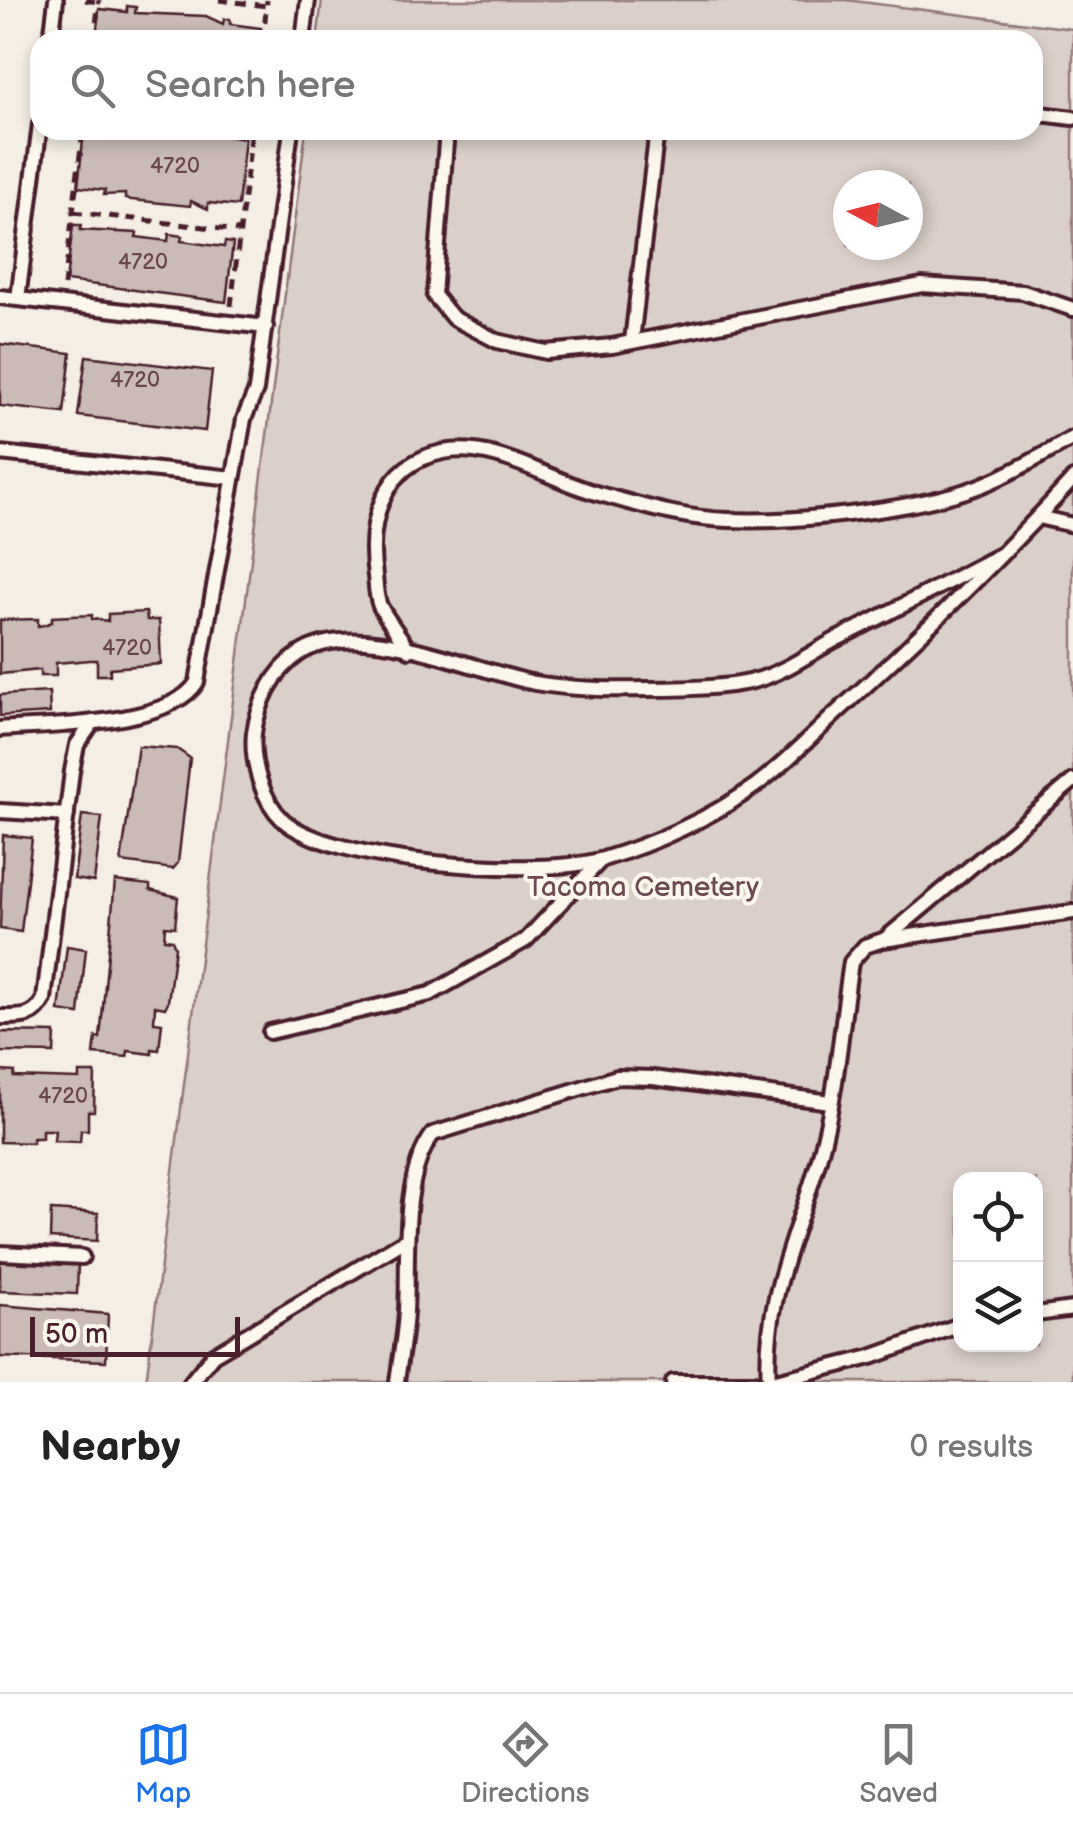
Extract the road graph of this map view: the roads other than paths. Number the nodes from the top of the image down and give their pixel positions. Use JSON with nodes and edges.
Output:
{"nodes":[{"id":1,"x":56,"y":0,"type":"edge"},
{"id":2,"x":308,"y":0,"type":"edge"},
{"id":3,"x":52,"y":30,"type":"edge"},
{"id":4,"x":304,"y":30,"type":"edge"},
{"id":5,"x":1043,"y":114,"type":"edge"},
{"id":6,"x":1073,"y":118,"type":"edge"},
{"id":7,"x":38,"y":140,"type":"edge"},
{"id":8,"x":290,"y":140,"type":"edge"},
{"id":9,"x":446,"y":140,"type":"edge"},
{"id":10,"x":656,"y":140,"type":"edge"},
{"id":11,"x":0,"y":297,"type":"edge"},
{"id":12,"x":18,"y":299,"type":"junction"},
{"id":13,"x":1073,"y":310,"type":"edge"},
{"id":14,"x":266,"y":327,"type":"junction"},
{"id":15,"x":632,"y":341,"type":"junction"},
{"id":16,"x":1073,"y":438,"type":"edge"},
{"id":17,"x":0,"y":453,"type":"edge"},
{"id":18,"x":233,"y":478,"type":"junction"},
{"id":19,"x":1073,"y":480,"type":"edge"},
{"id":20,"x":1038,"y":517,"type":"junction"},
{"id":21,"x":1073,"y":525,"type":"edge"},
{"id":22,"x":1002,"y":554,"type":"junction"},
{"id":23,"x":410,"y":650,"type":"junction"},
{"id":24,"x":93,"y":722,"type":"junction"},
{"id":25,"x":0,"y":729,"type":"edge"},
{"id":26,"x":1073,"y":781,"type":"edge"},
{"id":27,"x":0,"y":810,"type":"edge"},
{"id":28,"x":67,"y":815,"type":"junction"},
{"id":29,"x":601,"y":860,"type":"junction"},
{"id":30,"x":1073,"y":912,"type":"edge"},
{"id":31,"x":884,"y":940,"type":"junction"},
{"id":32,"x":0,"y":1017,"type":"edge"},
{"id":33,"x":270,"y":1032,"type":"dead end"},
{"id":34,"x":830,"y":1102,"type":"junction"},
{"id":35,"x":404,"y":1241,"type":"junction"},
{"id":36,"x":0,"y":1253,"type":"edge"},
{"id":37,"x":82,"y":1257,"type":"dead end"},
{"id":38,"x":1073,"y":1309,"type":"edge"},
{"id":39,"x":1043,"y":1313,"type":"edge"},
{"id":40,"x":953,"y":1328,"type":"edge"},
{"id":41,"x":191,"y":1382,"type":"edge"},
{"id":42,"x":397,"y":1382,"type":"edge"},
{"id":43,"x":673,"y":1382,"type":"edge"},
{"id":44,"x":755,"y":1382,"type":"edge"},
{"id":45,"x":771,"y":1382,"type":"edge"}],
"edges":[{"from":1,"to":3,"type":"lane"},
{"from":2,"to":4,"type":"lane"},
{"from":5,"to":6,"type":"lane"},
{"from":7,"to":12,"type":"lane"},
{"from":8,"to":14,"type":"lane"},
{"from":9,"to":15,"type":"lane"},
{"from":10,"to":15,"type":"lane"},
{"from":11,"to":12,"type":"lane"},
{"from":12,"to":14,"type":"lane"},
{"from":13,"to":15,"type":"lane"},
{"from":14,"to":18,"type":"lane"},
{"from":16,"to":23,"type":"lane"},
{"from":17,"to":18,"type":"lane"},
{"from":18,"to":24,"type":"lane"},
{"from":19,"to":20,"type":"lane"},
{"from":20,"to":21,"type":"lane"},
{"from":20,"to":22,"type":"lane"},
{"from":22,"to":23,"type":"lane"},
{"from":22,"to":29,"type":"lane"},
{"from":23,"to":29,"type":"lane"},
{"from":24,"to":25,"type":"lane"},
{"from":24,"to":28,"type":"lane"},
{"from":26,"to":31,"type":"lane"},
{"from":27,"to":28,"type":"lane"},
{"from":28,"to":32,"type":"lane"},
{"from":29,"to":33,"type":"lane"},
{"from":30,"to":31,"type":"lane"},
{"from":31,"to":34,"type":"lane"},
{"from":34,"to":35,"type":"lane"},
{"from":34,"to":45,"type":"lane"},
{"from":35,"to":41,"type":"lane"},
{"from":35,"to":42,"type":"lane"},
{"from":36,"to":37,"type":"lane"},
{"from":38,"to":39,"type":"lane"},
{"from":40,"to":45,"type":"lane"},
{"from":43,"to":44,"type":"lane"}]}
